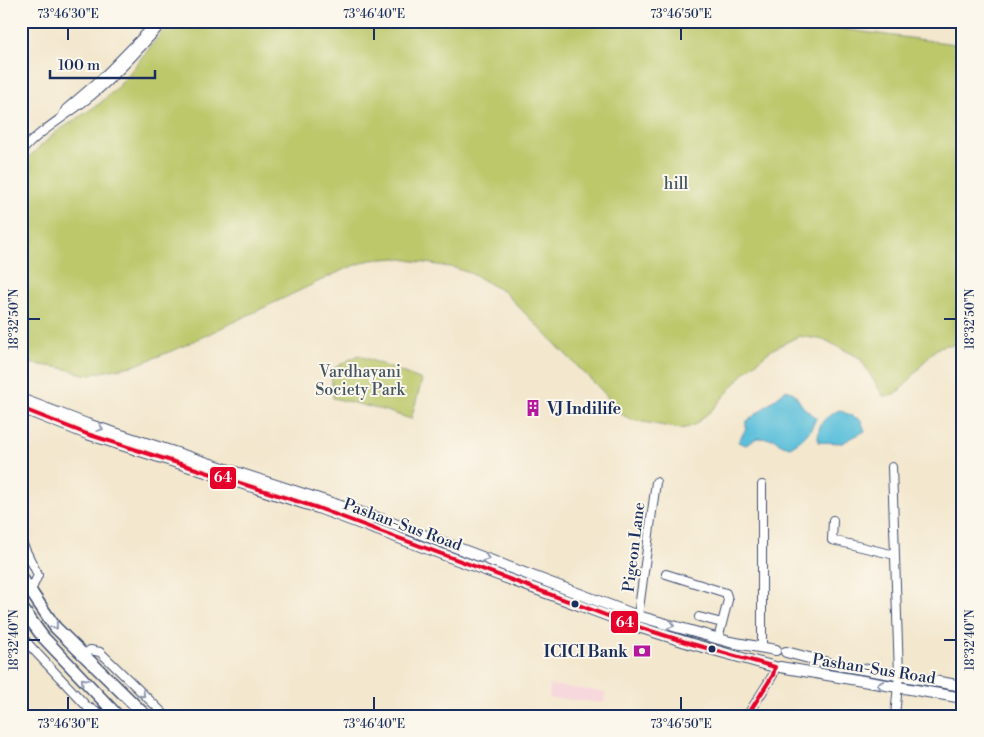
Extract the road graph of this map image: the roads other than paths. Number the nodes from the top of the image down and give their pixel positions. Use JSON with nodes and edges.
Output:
{"nodes":[{"id":1,"x":158,"y":21,"type":"edge"},
{"id":2,"x":164,"y":21,"type":"edge"},
{"id":3,"x":861,"y":21,"type":"edge"},
{"id":4,"x":873,"y":24,"type":"dead end"},
{"id":5,"x":60,"y":119,"type":"junction"},
{"id":6,"x":21,"y":152,"type":"edge"},
{"id":7,"x":21,"y":399,"type":"edge"},
{"id":8,"x":21,"y":408,"type":"edge"},
{"id":9,"x":892,"y":467,"type":"dead end"},
{"id":10,"x":656,"y":482,"type":"dead end"},
{"id":11,"x":762,"y":486,"type":"dead end"},
{"id":12,"x":385,"y":517,"type":"junction"},
{"id":13,"x":833,"y":520,"type":"dead end"},
{"id":14,"x":380,"y":531,"type":"junction"},
{"id":15,"x":21,"y":541,"type":"edge"},
{"id":16,"x":895,"y":556,"type":"junction"},
{"id":17,"x":666,"y":574,"type":"dead end"},
{"id":18,"x":21,"y":577,"type":"edge"},
{"id":19,"x":30,"y":593,"type":"junction"},
{"id":20,"x":21,"y":607,"type":"edge"},
{"id":21,"x":638,"y":616,"type":"junction"},
{"id":22,"x":698,"y":617,"type":"dead end"},
{"id":23,"x":722,"y":623,"type":"junction"},
{"id":24,"x":21,"y":635,"type":"edge"},
{"id":25,"x":718,"y":639,"type":"junction"},
{"id":26,"x":762,"y":648,"type":"junction"},
{"id":27,"x":781,"y":651,"type":"junction"},
{"id":28,"x":82,"y":656,"type":"junction"},
{"id":29,"x":776,"y":670,"type":"junction"},
{"id":30,"x":899,"y":675,"type":"junction"},
{"id":31,"x":963,"y":686,"type":"edge"},
{"id":32,"x":898,"y":688,"type":"junction"},
{"id":33,"x":963,"y":698,"type":"edge"},
{"id":34,"x":94,"y":713,"type":"edge"},
{"id":35,"x":101,"y":716,"type":"edge"},
{"id":36,"x":118,"y":716,"type":"edge"},
{"id":37,"x":146,"y":716,"type":"edge"},
{"id":38,"x":166,"y":716,"type":"edge"},
{"id":39,"x":747,"y":716,"type":"edge"},
{"id":40,"x":895,"y":716,"type":"edge"}],
"edges":[{"from":1,"to":5,"type":"street"},
{"from":2,"to":5,"type":"street"},
{"from":3,"to":4,"type":"street"},
{"from":5,"to":6,"type":"street"},
{"from":7,"to":12,"type":"main road","name":"Pashan-Sus Road","one_way":true},
{"from":8,"to":14,"type":"main road","name":"Pashan-Sus Road"},
{"from":9,"to":16,"type":"street"},
{"from":10,"to":21,"type":"street","name":"Pigeon Lane"},
{"from":11,"to":26,"type":"street"},
{"from":12,"to":14,"type":"street"},
{"from":12,"to":21,"type":"main road","name":"Pashan-Sus Road","one_way":true},
{"from":13,"to":16,"type":"street"},
{"from":14,"to":29,"type":"main road","name":"Pashan-Sus Road"},
{"from":15,"to":19,"type":"street"},
{"from":16,"to":30,"type":"street"},
{"from":17,"to":23,"type":"street"},
{"from":18,"to":19,"type":"highway"},
{"from":19,"to":28,"type":"highway","one_way":true},
{"from":36,"to":20,"type":"highway","one_way":true},
{"from":21,"to":25,"type":"main road","name":"Pashan-Sus Road","one_way":true},
{"from":22,"to":23,"type":"street"},
{"from":23,"to":25,"type":"street"},
{"from":24,"to":34,"type":"street"},
{"from":25,"to":26,"type":"main road","name":"Pashan-Sus Road"},
{"from":26,"to":27,"type":"main road","name":"Pashan-Sus Road"},
{"from":27,"to":29,"type":"main road"},
{"from":27,"to":29,"type":"main road"},
{"from":27,"to":30,"type":"main road","name":"Pashan-Sus Road"},
{"from":28,"to":37,"type":"highway"},
{"from":28,"to":38,"type":"street","one_way":true},
{"from":32,"to":29,"type":"main road","name":"Pashan-Sus Road","one_way":true},
{"from":29,"to":39,"type":"street"},
{"from":30,"to":31,"type":"main road","name":"Pashan-Sus Road"},
{"from":30,"to":32,"type":"street"},
{"from":32,"to":33,"type":"main road","name":"Pashan-Sus Road"},
{"from":32,"to":40,"type":"street"},
{"from":34,"to":35,"type":"highway"}]}
